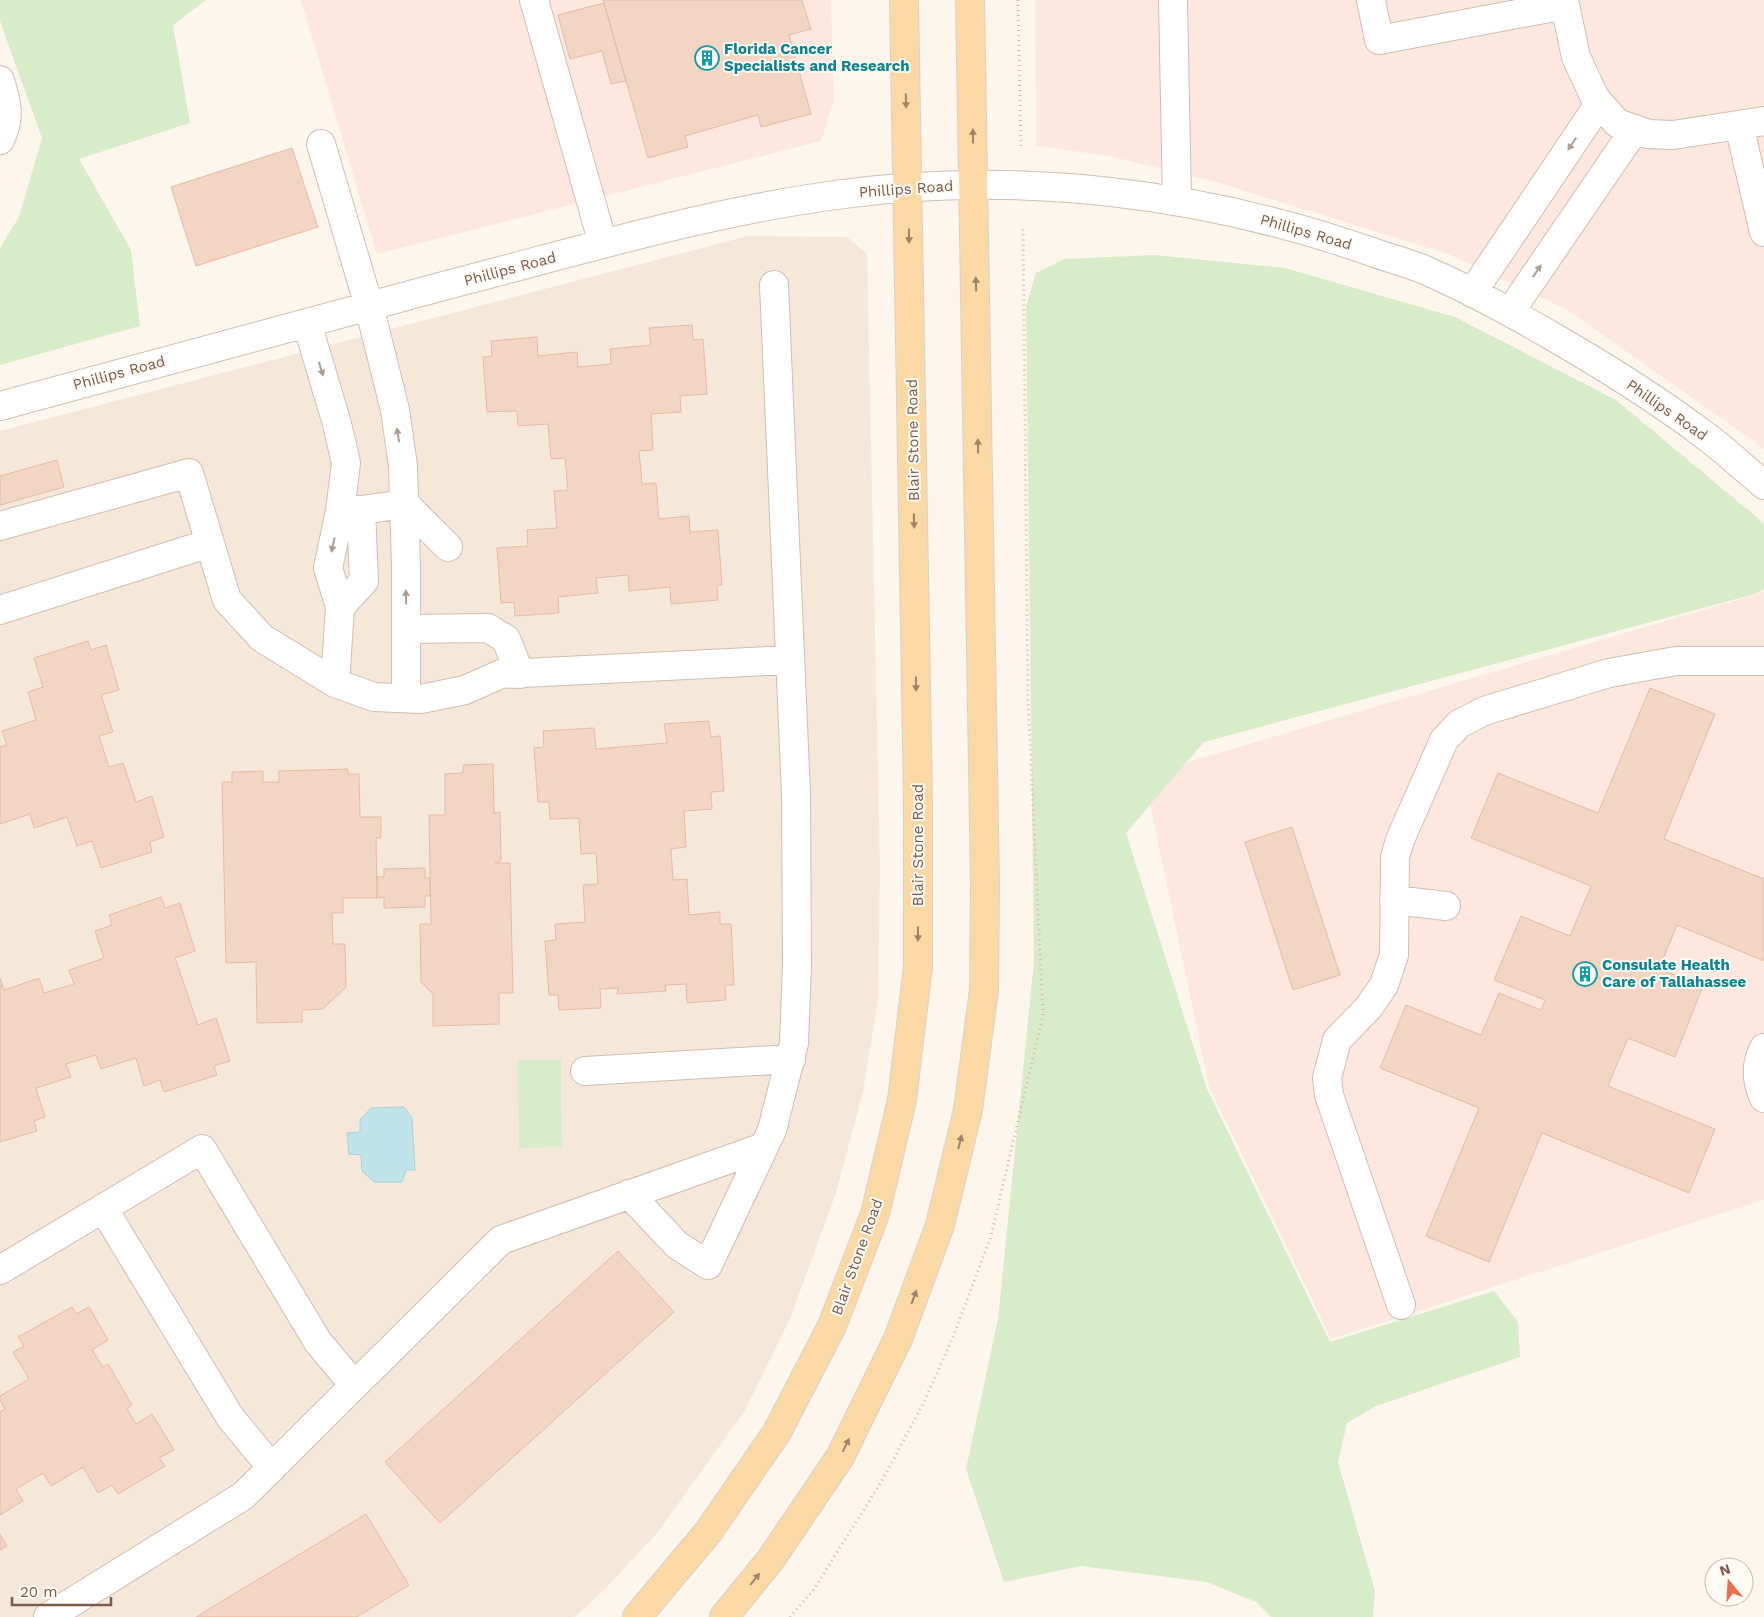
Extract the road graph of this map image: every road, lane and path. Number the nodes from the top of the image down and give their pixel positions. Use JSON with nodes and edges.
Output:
{"nodes":[{"id":1,"x":534,"y":0,"type":"edge"},
{"id":2,"x":904,"y":0,"type":"edge"},
{"id":3,"x":970,"y":0,"type":"edge"},
{"id":4,"x":1018,"y":0,"type":"edge"},
{"id":5,"x":1172,"y":0,"type":"edge"},
{"id":6,"x":1371,"y":0,"type":"edge"},
{"id":7,"x":1564,"y":2,"type":"edge"},
{"id":8,"x":0,"y":80,"type":"edge"},
{"id":9,"x":1599,"y":104,"type":"junction"},
{"id":10,"x":1752,"y":123,"type":"edge"},
{"id":11,"x":1635,"y":129,"type":"junction"},
{"id":12,"x":0,"y":140,"type":"edge"},
{"id":13,"x":321,"y":144,"type":"dead end"},
{"id":14,"x":1021,"y":146,"type":"dead end"},
{"id":15,"x":974,"y":185,"type":"junction"},
{"id":16,"x":908,"y":188,"type":"junction"},
{"id":17,"x":1177,"y":201,"type":"junction"},
{"id":18,"x":1764,"y":232,"type":"edge"},
{"id":19,"x":603,"y":244,"type":"junction"},
{"id":20,"x":774,"y":285,"type":"dead end"},
{"id":21,"x":1472,"y":292,"type":"junction"},
{"id":22,"x":369,"y":306,"type":"junction"},
{"id":23,"x":1510,"y":312,"type":"junction"},
{"id":24,"x":306,"y":323,"type":"junction"},
{"id":25,"x":0,"y":406,"type":"edge"},
{"id":26,"x":1763,"y":484,"type":"edge"},
{"id":27,"x":405,"y":504,"type":"junction"},
{"id":28,"x":351,"y":510,"type":"junction"},
{"id":29,"x":0,"y":526,"type":"edge"},
{"id":30,"x":210,"y":543,"type":"junction"},
{"id":31,"x":448,"y":547,"type":"dead end"},
{"id":32,"x":0,"y":610,"type":"edge"},
{"id":33,"x":406,"y":629,"type":"junction"},
{"id":34,"x":790,"y":660,"type":"junction"},
{"id":35,"x":1764,"y":662,"type":"edge"},
{"id":36,"x":520,"y":674,"type":"junction"},
{"id":37,"x":335,"y":682,"type":"junction"},
{"id":38,"x":406,"y":698,"type":"junction"},
{"id":39,"x":1394,"y":900,"type":"junction"},
{"id":40,"x":1446,"y":906,"type":"dead end"},
{"id":41,"x":1764,"y":1048,"type":"edge"},
{"id":42,"x":790,"y":1059,"type":"junction"},
{"id":43,"x":585,"y":1071,"type":"dead end"},
{"id":44,"x":1764,"y":1098,"type":"edge"},
{"id":45,"x":764,"y":1147,"type":"junction"},
{"id":46,"x":630,"y":1194,"type":"junction"},
{"id":47,"x":103,"y":1208,"type":"junction"},
{"id":48,"x":0,"y":1270,"type":"edge"},
{"id":49,"x":1401,"y":1305,"type":"dead end"},
{"id":50,"x":354,"y":1385,"type":"junction"},
{"id":51,"x":272,"y":1468,"type":"junction"},
{"id":52,"x":48,"y":1617,"type":"edge"},
{"id":53,"x":637,"y":1617,"type":"edge"},
{"id":54,"x":724,"y":1617,"type":"edge"}],
"edges":[{"from":1,"to":19,"type":"street"},
{"from":2,"to":16,"type":"main road","name":"Blair Stone Road","one_way":true},
{"from":15,"to":3,"type":"main road","one_way":true},
{"from":4,"to":14,"type":"path"},
{"from":5,"to":17,"type":"street"},
{"from":6,"to":7,"type":"street"},
{"from":7,"to":9,"type":"street"},
{"from":8,"to":12,"type":"street"},
{"from":9,"to":11,"type":"street"},
{"from":9,"to":21,"type":"street","one_way":true},
{"from":10,"to":11,"type":"street"},
{"from":10,"to":18,"type":"street"},
{"from":23,"to":11,"type":"street","one_way":true},
{"from":13,"to":22,"type":"street"},
{"from":15,"to":16,"type":"street","name":"Phillips Road"},
{"from":15,"to":17,"type":"street","name":"Phillips Road"},
{"from":54,"to":15,"type":"main road","one_way":true},
{"from":16,"to":19,"type":"street","name":"Phillips Road"},
{"from":16,"to":53,"type":"main road","name":"Blair Stone Road","one_way":true},
{"from":17,"to":21,"type":"street","name":"Phillips Road"},
{"from":19,"to":22,"type":"street","name":"Phillips Road"},
{"from":20,"to":34,"type":"street"},
{"from":21,"to":23,"type":"street","name":"Phillips Road"},
{"from":22,"to":24,"type":"street","name":"Phillips Road"},
{"from":27,"to":22,"type":"street","one_way":true},
{"from":23,"to":26,"type":"street","name":"Phillips Road"},
{"from":24,"to":25,"type":"street","name":"Phillips Road"},
{"from":24,"to":28,"type":"street","one_way":true},
{"from":27,"to":28,"type":"street"},
{"from":27,"to":31,"type":"street"},
{"from":33,"to":27,"type":"street","one_way":true},
{"from":28,"to":37,"type":"street","one_way":true},
{"from":29,"to":30,"type":"street"},
{"from":30,"to":32,"type":"street"},
{"from":30,"to":37,"type":"street"},
{"from":33,"to":36,"type":"street"},
{"from":33,"to":38,"type":"street"},
{"from":34,"to":36,"type":"street"},
{"from":34,"to":42,"type":"street"},
{"from":35,"to":39,"type":"street"},
{"from":36,"to":38,"type":"street"},
{"from":37,"to":38,"type":"street"},
{"from":39,"to":40,"type":"street"},
{"from":39,"to":49,"type":"street"},
{"from":41,"to":44,"type":"street"},
{"from":42,"to":43,"type":"street"},
{"from":42,"to":45,"type":"street"},
{"from":45,"to":46,"type":"street"},
{"from":45,"to":46,"type":"street"},
{"from":46,"to":50,"type":"street"},
{"from":47,"to":48,"type":"street"},
{"from":47,"to":50,"type":"street"},
{"from":47,"to":51,"type":"street"},
{"from":50,"to":51,"type":"street"},
{"from":51,"to":52,"type":"street"}]}
